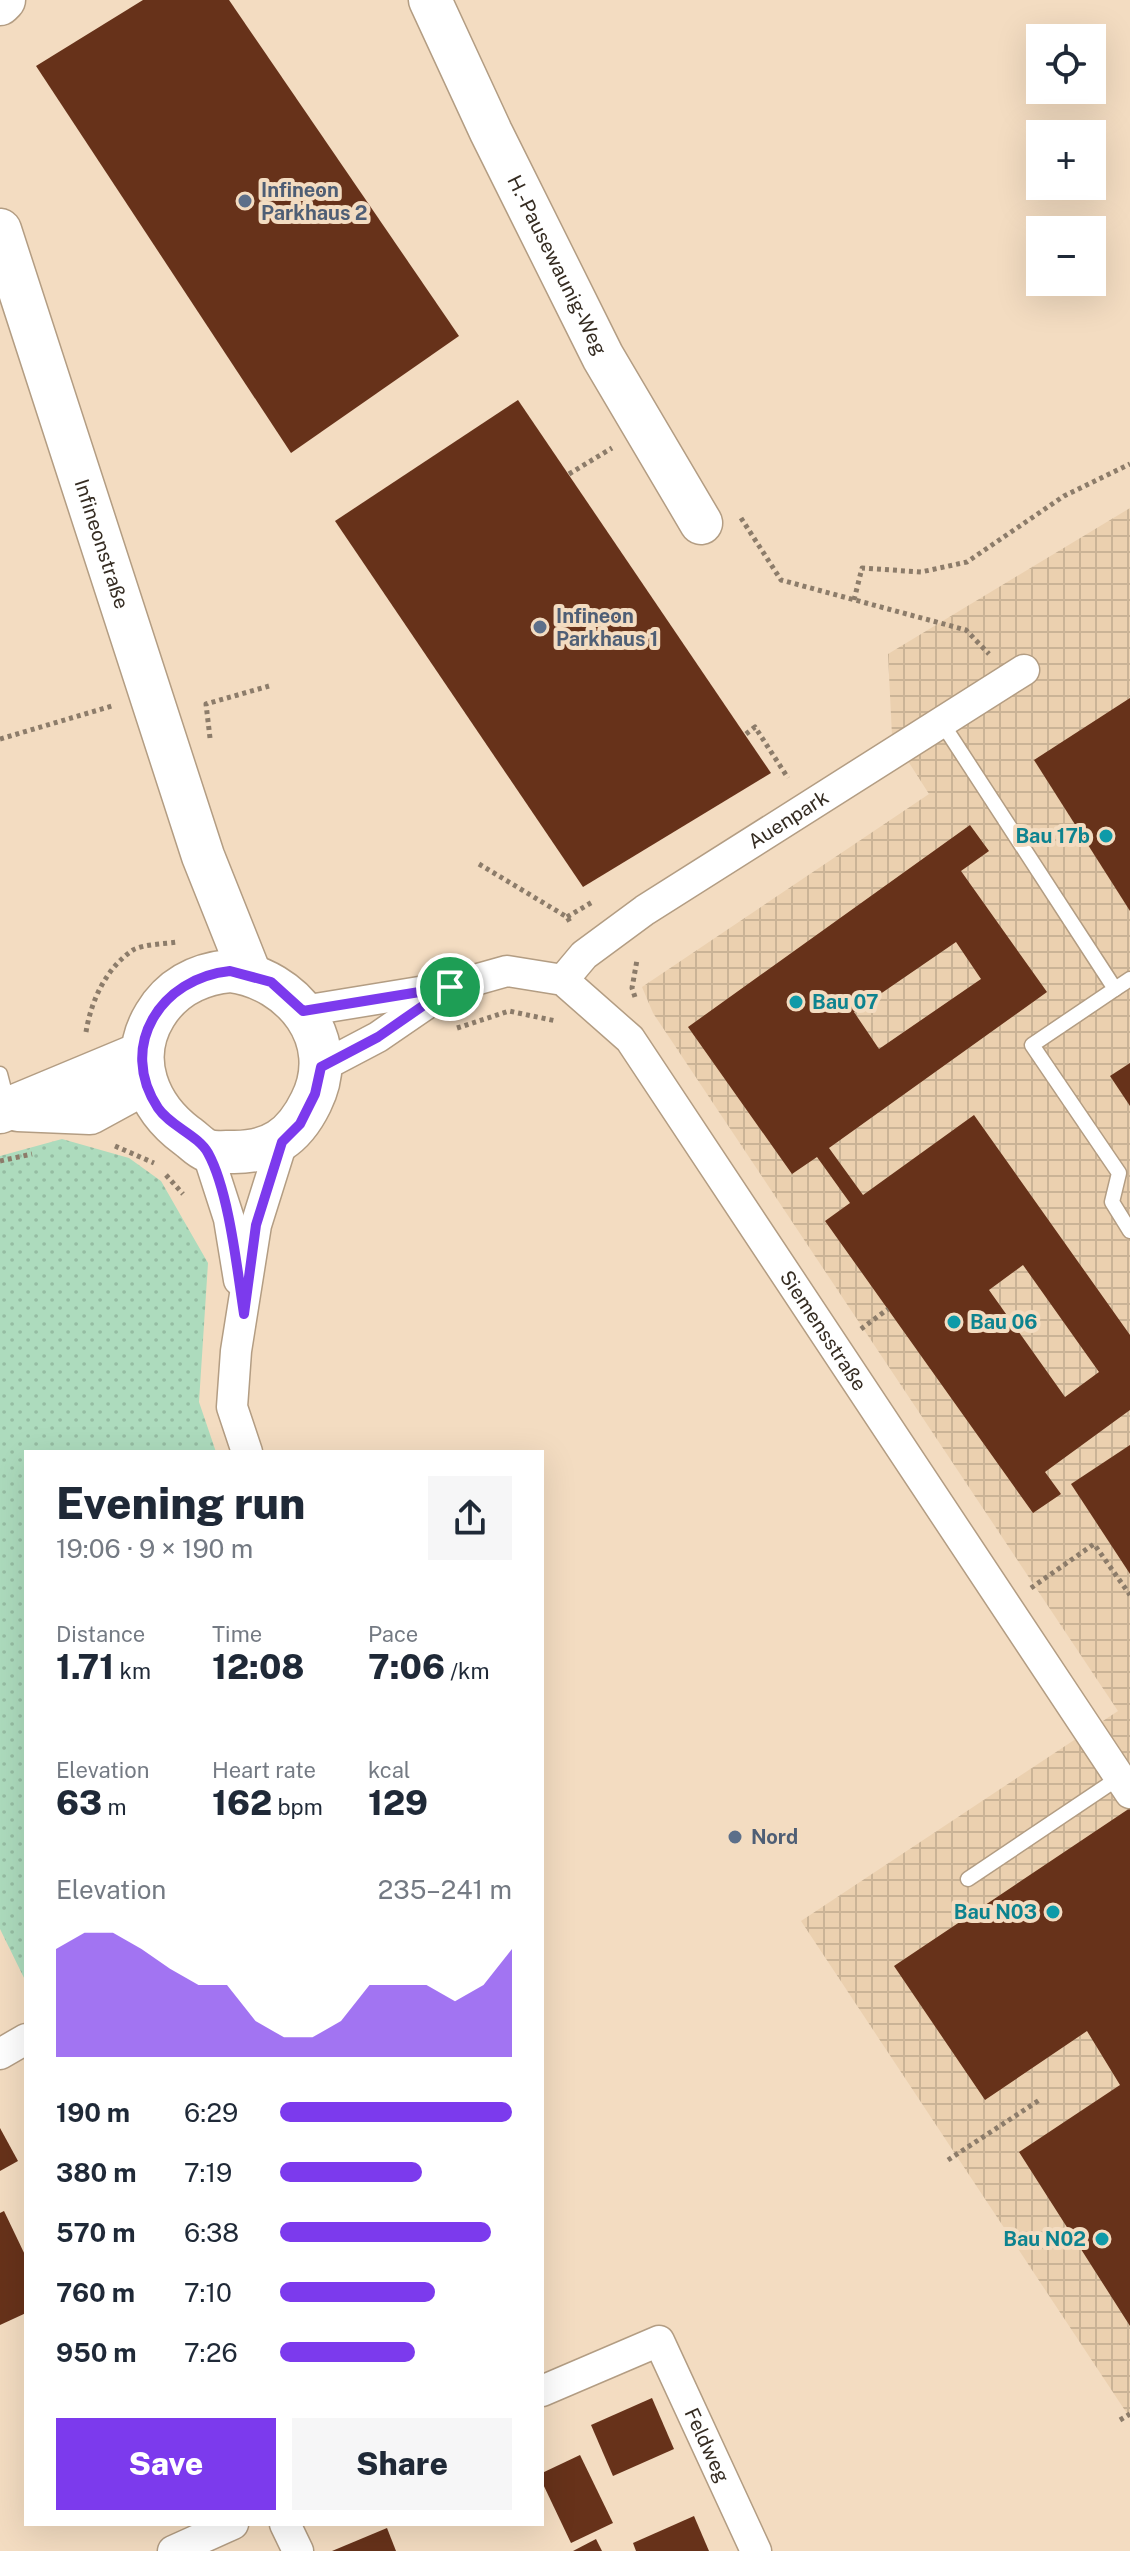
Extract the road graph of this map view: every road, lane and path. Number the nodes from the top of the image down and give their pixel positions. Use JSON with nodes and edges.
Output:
{"nodes":[{"id":1,"x":430,"y":0,"type":"edge"},
{"id":2,"x":0,"y":230,"type":"edge"},
{"id":3,"x":1130,"y":464,"type":"edge"},
{"id":4,"x":720,"y":519,"type":"joint"},
{"id":5,"x":854,"y":600,"type":"junction"},
{"id":6,"x":980,"y":666,"type":"dead end"},
{"id":7,"x":1024,"y":670,"type":"dead end"},
{"id":8,"x":269,"y":686,"type":"dead end"},
{"id":9,"x":151,"y":694,"type":"junction"},
{"id":10,"x":942,"y":723,"type":"junction"},
{"id":11,"x":746,"y":734,"type":"dead end"},
{"id":12,"x":0,"y":739,"type":"edge"},
{"id":13,"x":213,"y":748,"type":"dead end"},
{"id":14,"x":776,"y":786,"type":"dead end"},
{"id":15,"x":479,"y":864,"type":"dead end"},
{"id":16,"x":582,"y":926,"type":"dead end"},
{"id":17,"x":575,"y":930,"type":"junction"},
{"id":18,"x":564,"y":935,"type":"dead end"},
{"id":19,"x":216,"y":962,"type":"junction"},
{"id":20,"x":1130,"y":979,"type":"edge"},
{"id":21,"x":563,"y":980,"type":"junction"},
{"id":22,"x":450,"y":987,"type":"junction"},
{"id":23,"x":1115,"y":989,"type":"junction"},
{"id":24,"x":303,"y":1011,"type":"junction"},
{"id":25,"x":568,"y":1023,"type":"dead end"},
{"id":26,"x":452,"y":1030,"type":"dead end"},
{"id":27,"x":84,"y":1039,"type":"dead end"},
{"id":28,"x":321,"y":1067,"type":"junction"},
{"id":29,"x":144,"y":1068,"type":"junction"},
{"id":30,"x":3,"y":1098,"type":"edge"},
{"id":31,"x":282,"y":1142,"type":"junction"},
{"id":32,"x":109,"y":1143,"type":"dead end"},
{"id":33,"x":41,"y":1151,"type":"dead end"},
{"id":34,"x":207,"y":1151,"type":"junction"},
{"id":35,"x":0,"y":1161,"type":"edge"},
{"id":36,"x":185,"y":1196,"type":"dead end"},
{"id":37,"x":1130,"y":1231,"type":"edge"},
{"id":38,"x":888,"y":1309,"type":"dead end"},
{"id":39,"x":244,"y":1314,"type":"junction"},
{"id":40,"x":854,"y":1334,"type":"dead end"},
{"id":41,"x":246,"y":1450,"type":"edge"},
{"id":42,"x":1057,"y":1567,"type":"dead end"},
{"id":43,"x":1130,"y":1595,"type":"edge"},
{"id":44,"x":1125,"y":1785,"type":"edge"},
{"id":45,"x":968,"y":1879,"type":"dead end"},
{"id":46,"x":24,"y":2040,"type":"edge"},
{"id":47,"x":0,"y":2054,"type":"edge"},
{"id":48,"x":1041,"y":2099,"type":"dead end"},
{"id":49,"x":948,"y":2160,"type":"dead end"},
{"id":50,"x":544,"y":2390,"type":"edge"},
{"id":51,"x":1130,"y":2414,"type":"edge"},
{"id":52,"x":1120,"y":2420,"type":"dead end"},
{"id":53,"x":229,"y":2526,"type":"edge"},
{"id":54,"x":286,"y":2526,"type":"edge"},
{"id":55,"x":173,"y":2551,"type":"edge"},
{"id":56,"x":298,"y":2551,"type":"edge"},
{"id":57,"x":756,"y":2551,"type":"edge"}],
"edges":[{"from":1,"to":4,"type":"street","name":"H.-Pausewaunig-Weg"},
{"from":2,"to":9,"type":"street","name":"Infineonstraße"},
{"from":3,"to":5,"type":"path"},
{"from":4,"to":5,"type":"path"},
{"from":5,"to":6,"type":"path"},
{"from":7,"to":10,"type":"street","name":"Auenpark"},
{"from":8,"to":13,"type":"path"},
{"from":9,"to":12,"type":"path"},
{"from":9,"to":19,"type":"street","name":"Infineonstraße"},
{"from":10,"to":21,"type":"street","name":"Auenpark"},
{"from":10,"to":23,"type":"lane"},
{"from":11,"to":14,"type":"path"},
{"from":15,"to":17,"type":"path"},
{"from":16,"to":17,"type":"path"},
{"from":17,"to":18,"type":"path"},
{"from":19,"to":24,"type":"street"},
{"from":19,"to":27,"type":"path"},
{"from":19,"to":29,"type":"street"},
{"from":20,"to":23,"type":"lane"},
{"from":21,"to":22,"type":"street"},
{"from":21,"to":44,"type":"street","name":"Siemensstraße"},
{"from":22,"to":24,"type":"street"},
{"from":22,"to":28,"type":"street"},
{"from":23,"to":37,"type":"lane"},
{"from":24,"to":28,"type":"street"},
{"from":25,"to":26,"type":"path"},
{"from":28,"to":31,"type":"street"},
{"from":29,"to":30,"type":"street"},
{"from":29,"to":34,"type":"street"},
{"from":31,"to":34,"type":"street"},
{"from":31,"to":39,"type":"street"},
{"from":32,"to":36,"type":"path"},
{"from":33,"to":35,"type":"path"},
{"from":34,"to":39,"type":"street"},
{"from":38,"to":40,"type":"path"},
{"from":39,"to":41,"type":"street"},
{"from":42,"to":43,"type":"path"},
{"from":44,"to":45,"type":"lane"},
{"from":46,"to":47,"type":"street"},
{"from":48,"to":49,"type":"path"},
{"from":50,"to":57,"type":"street","name":"Feldweg"},
{"from":51,"to":52,"type":"path"},
{"from":53,"to":55,"type":"street"},
{"from":54,"to":56,"type":"street"}]}
